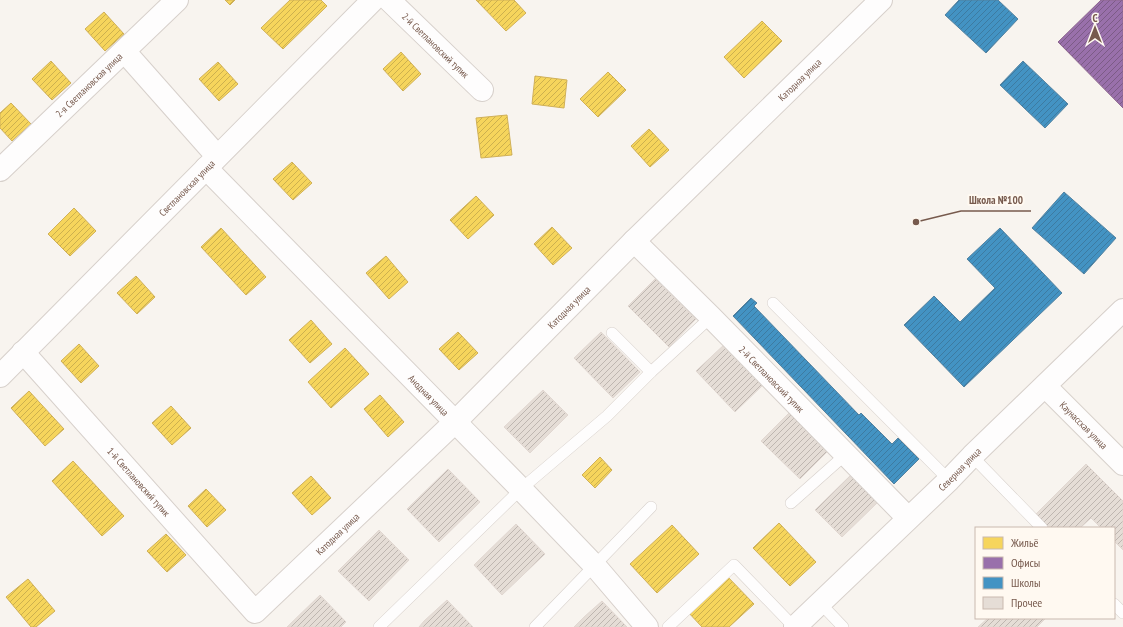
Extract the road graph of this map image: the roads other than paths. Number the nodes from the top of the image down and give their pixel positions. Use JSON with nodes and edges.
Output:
{"nodes":[{"id":1,"x":177,"y":0,"type":"edge"},
{"id":2,"x":373,"y":0,"type":"edge"},
{"id":3,"x":389,"y":0,"type":"edge"},
{"id":4,"x":881,"y":0,"type":"edge"},
{"id":5,"x":125,"y":52,"type":"junction"},
{"id":6,"x":482,"y":90,"type":"dead end"},
{"id":7,"x":211,"y":162,"type":"junction"},
{"id":8,"x":0,"y":170,"type":"edge"},
{"id":9,"x":634,"y":241,"type":"junction"},
{"id":10,"x":773,"y":303,"type":"dead end"},
{"id":11,"x":1123,"y":310,"type":"edge"},
{"id":12,"x":711,"y":317,"type":"junction"},
{"id":13,"x":612,"y":333,"type":"dead end"},
{"id":14,"x":23,"y":352,"type":"junction"},
{"id":15,"x":651,"y":372,"type":"junction"},
{"id":16,"x":0,"y":376,"type":"edge"},
{"id":17,"x":1045,"y":386,"type":"junction"},
{"id":18,"x":456,"y":421,"type":"junction"},
{"id":19,"x":845,"y":455,"type":"junction"},
{"id":20,"x":972,"y":456,"type":"junction"},
{"id":21,"x":1123,"y":464,"type":"edge"},
{"id":22,"x":948,"y":480,"type":"junction"},
{"id":23,"x":521,"y":489,"type":"junction"},
{"id":24,"x":791,"y":503,"type":"dead end"},
{"id":25,"x":651,"y":507,"type":"dead end"},
{"id":26,"x":908,"y":518,"type":"junction"},
{"id":27,"x":1041,"y":527,"type":"edge"},
{"id":28,"x":595,"y":566,"type":"junction"},
{"id":29,"x":820,"y":603,"type":"junction"},
{"id":30,"x":1115,"y":605,"type":"edge"},
{"id":31,"x":255,"y":612,"type":"joint"},
{"id":32,"x":1123,"y":613,"type":"edge"},
{"id":33,"x":379,"y":627,"type":"edge"},
{"id":34,"x":535,"y":627,"type":"edge"},
{"id":35,"x":647,"y":627,"type":"edge"},
{"id":36,"x":668,"y":627,"type":"edge"},
{"id":37,"x":794,"y":627,"type":"edge"},
{"id":38,"x":843,"y":627,"type":"edge"}],
"edges":[{"from":1,"to":5,"type":"street","name":"2-я Светлановская улица"},
{"from":2,"to":7,"type":"street","name":"Светлановская улица"},
{"from":3,"to":6,"type":"street","name":"2-й Светлановский тупик"},
{"from":4,"to":9,"type":"street","name":"Катодная улица"},
{"from":5,"to":7,"type":"street","name":"Анодная улица"},
{"from":5,"to":8,"type":"street","name":"2-я Светлановская улица"},
{"from":7,"to":14,"type":"street","name":"Светлановская улица"},
{"from":7,"to":18,"type":"street","name":"Анодная улица"},
{"from":9,"to":12,"type":"street","name":"2-й Светлановский тупик"},
{"from":9,"to":18,"type":"street","name":"Катодная улица"},
{"from":10,"to":22,"type":"lane"},
{"from":11,"to":17,"type":"street","name":"Северная улица"},
{"from":12,"to":15,"type":"lane"},
{"from":12,"to":19,"type":"street","name":"2-й Светлановский тупик"},
{"from":13,"to":15,"type":"lane"},
{"from":14,"to":16,"type":"street","name":"Светлановская улица"},
{"from":14,"to":31,"type":"street","name":"1-й Светлановский тупик"},
{"from":15,"to":23,"type":"lane"},
{"from":17,"to":20,"type":"street","name":"Северная улица"},
{"from":17,"to":21,"type":"street","name":"Каунасская улица"},
{"from":18,"to":23,"type":"street","name":"Анодная улица"},
{"from":18,"to":31,"type":"street","name":"Катодная улица"},
{"from":19,"to":24,"type":"lane"},
{"from":19,"to":26,"type":"street","name":"2-й Светлановский тупик"},
{"from":20,"to":22,"type":"street","name":"Северная улица"},
{"from":20,"to":27,"type":"lane"},
{"from":22,"to":26,"type":"street","name":"Северная улица"},
{"from":23,"to":28,"type":"street","name":"Анодная улица"},
{"from":23,"to":33,"type":"lane"},
{"from":25,"to":28,"type":"lane"},
{"from":26,"to":29,"type":"street","name":"Северная улица"},
{"from":28,"to":34,"type":"lane"},
{"from":28,"to":35,"type":"street","name":"Анодная улица"},
{"from":29,"to":37,"type":"street","name":"Северная улица"},
{"from":29,"to":38,"type":"lane"},
{"from":30,"to":32,"type":"lane"},
{"from":36,"to":37,"type":"lane"}]}
